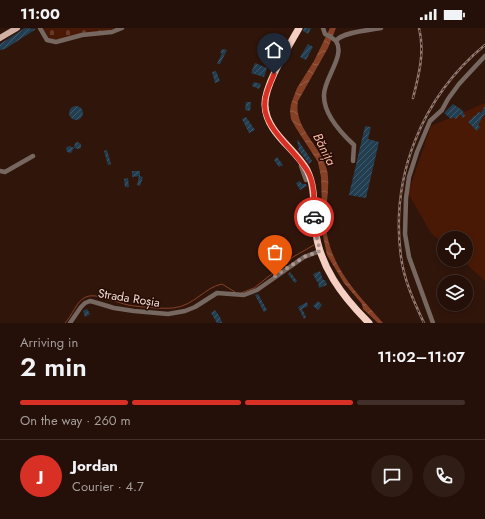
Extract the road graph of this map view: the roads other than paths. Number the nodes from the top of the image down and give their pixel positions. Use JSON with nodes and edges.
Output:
{"nodes":[{"id":1,"x":17,"y":28,"type":"edge"},
{"id":2,"x":40,"y":28,"type":"edge"},
{"id":3,"x":122,"y":28,"type":"edge"},
{"id":4,"x":299,"y":28,"type":"edge"},
{"id":5,"x":323,"y":28,"type":"edge"},
{"id":6,"x":381,"y":28,"type":"edge"},
{"id":7,"x":0,"y":38,"type":"edge"},
{"id":8,"x":335,"y":40,"type":"junction"},
{"id":9,"x":485,"y":56,"type":"edge"},
{"id":10,"x":33,"y":156,"type":"dead end"},
{"id":11,"x":353,"y":160,"type":"dead end"},
{"id":12,"x":302,"y":163,"type":"junction"},
{"id":13,"x":0,"y":171,"type":"edge"},
{"id":14,"x":306,"y":180,"type":"dead end"},
{"id":15,"x":320,"y":248,"type":"junction"},
{"id":16,"x":70,"y":323,"type":"edge"},
{"id":17,"x":369,"y":323,"type":"edge"},
{"id":18,"x":433,"y":323,"type":"edge"}],
"edges":[{"from":1,"to":7,"type":"main road"},
{"from":2,"to":3,"type":"street"},
{"from":4,"to":12,"type":"highway"},
{"from":5,"to":8,"type":"street"},
{"from":6,"to":8,"type":"street"},
{"from":8,"to":11,"type":"street"},
{"from":9,"to":18,"type":"street"},
{"from":10,"to":13,"type":"street"},
{"from":12,"to":14,"type":"street"},
{"from":12,"to":15,"type":"highway"},
{"from":15,"to":16,"type":"street","name":"Strada Roșia"},
{"from":15,"to":17,"type":"highway"}]}
